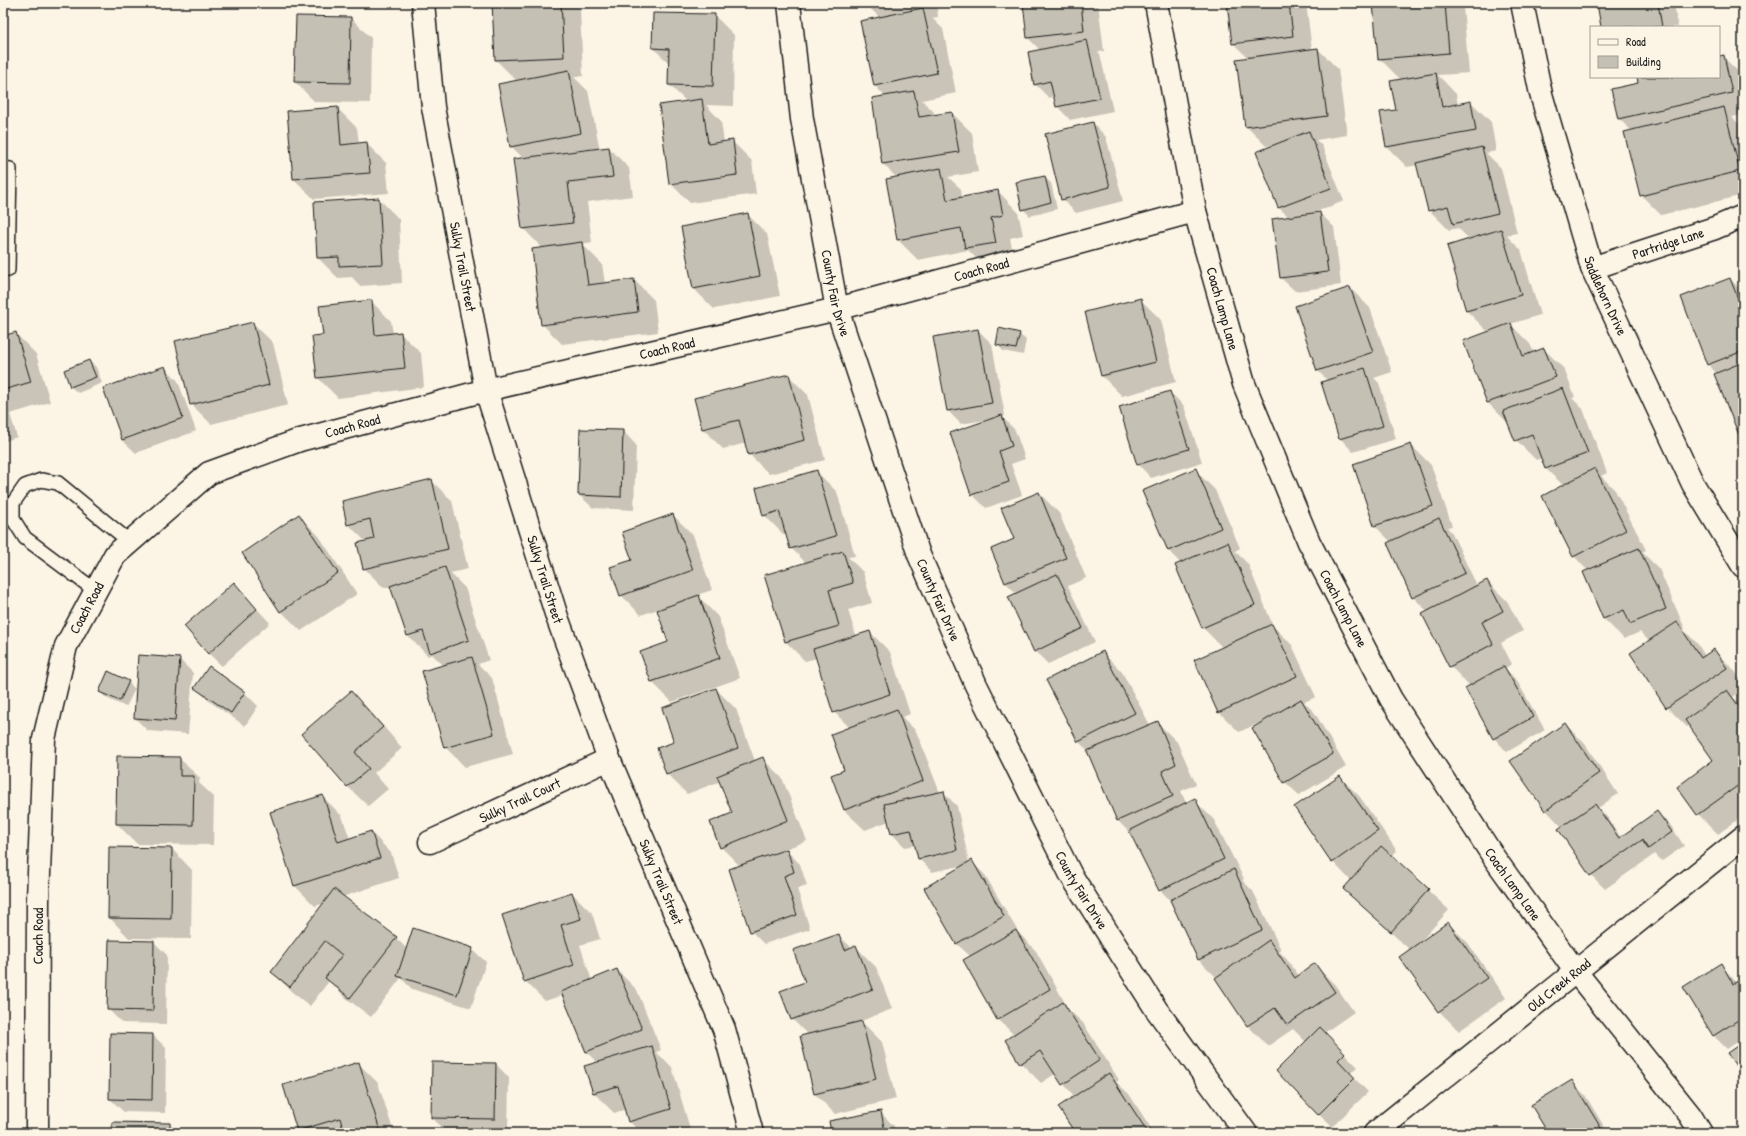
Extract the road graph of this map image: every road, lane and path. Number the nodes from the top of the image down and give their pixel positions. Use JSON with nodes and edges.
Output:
{"nodes":[{"id":1,"x":423,"y":3,"type":"edge"},
{"id":2,"x":789,"y":3,"type":"edge"},
{"id":3,"x":1156,"y":3,"type":"edge"},
{"id":4,"x":1522,"y":3,"type":"edge"},
{"id":5,"x":3,"y":168,"type":"edge"},
{"id":6,"x":1195,"y":211,"type":"junction"},
{"id":7,"x":1743,"y":216,"type":"edge"},
{"id":8,"x":1592,"y":268,"type":"junction"},
{"id":9,"x":3,"y":270,"type":"edge"},
{"id":10,"x":837,"y":309,"type":"junction"},
{"id":11,"x":486,"y":390,"type":"junction"},
{"id":12,"x":130,"y":542,"type":"junction"},
{"id":13,"x":1743,"y":566,"type":"edge"},
{"id":14,"x":96,"y":591,"type":"junction"},
{"id":15,"x":609,"y":759,"type":"junction"},
{"id":16,"x":1743,"y":837,"type":"edge"},
{"id":17,"x":430,"y":842,"type":"dead end"},
{"id":18,"x":1576,"y":972,"type":"junction"},
{"id":19,"x":37,"y":1133,"type":"edge"},
{"id":20,"x":752,"y":1133,"type":"edge"},
{"id":21,"x":1246,"y":1133,"type":"edge"},
{"id":22,"x":1375,"y":1133,"type":"edge"},
{"id":23,"x":1701,"y":1133,"type":"edge"}],
"edges":[{"from":1,"to":11,"type":"street","name":"Sulky Trail Street"},
{"from":2,"to":10,"type":"street","name":"County Fair Drive"},
{"from":3,"to":6,"type":"street","name":"Coach Lamp Lane"},
{"from":4,"to":8,"type":"street","name":"Saddlehorn Drive"},
{"from":5,"to":9,"type":"lane"},
{"from":6,"to":10,"type":"street","name":"Coach Road"},
{"from":6,"to":18,"type":"street","name":"Coach Lamp Lane"},
{"from":7,"to":8,"type":"street","name":"Partridge Lane"},
{"from":8,"to":13,"type":"street","name":"Saddlehorn Drive"},
{"from":10,"to":11,"type":"street","name":"Coach Road"},
{"from":10,"to":21,"type":"street","name":"County Fair Drive"},
{"from":11,"to":12,"type":"street","name":"Coach Road"},
{"from":11,"to":15,"type":"street","name":"Sulky Trail Street"},
{"from":12,"to":14,"type":"street","name":"Coach Road"},
{"from":12,"to":14,"type":"lane"},
{"from":14,"to":19,"type":"street","name":"Coach Road"},
{"from":15,"to":17,"type":"street","name":"Sulky Trail Court"},
{"from":15,"to":20,"type":"street","name":"Sulky Trail Street"},
{"from":16,"to":18,"type":"street","name":"Old Creek Road"},
{"from":18,"to":22,"type":"street","name":"Old Creek Road"},
{"from":18,"to":23,"type":"street","name":"Coach Lamp Lane"}]}
